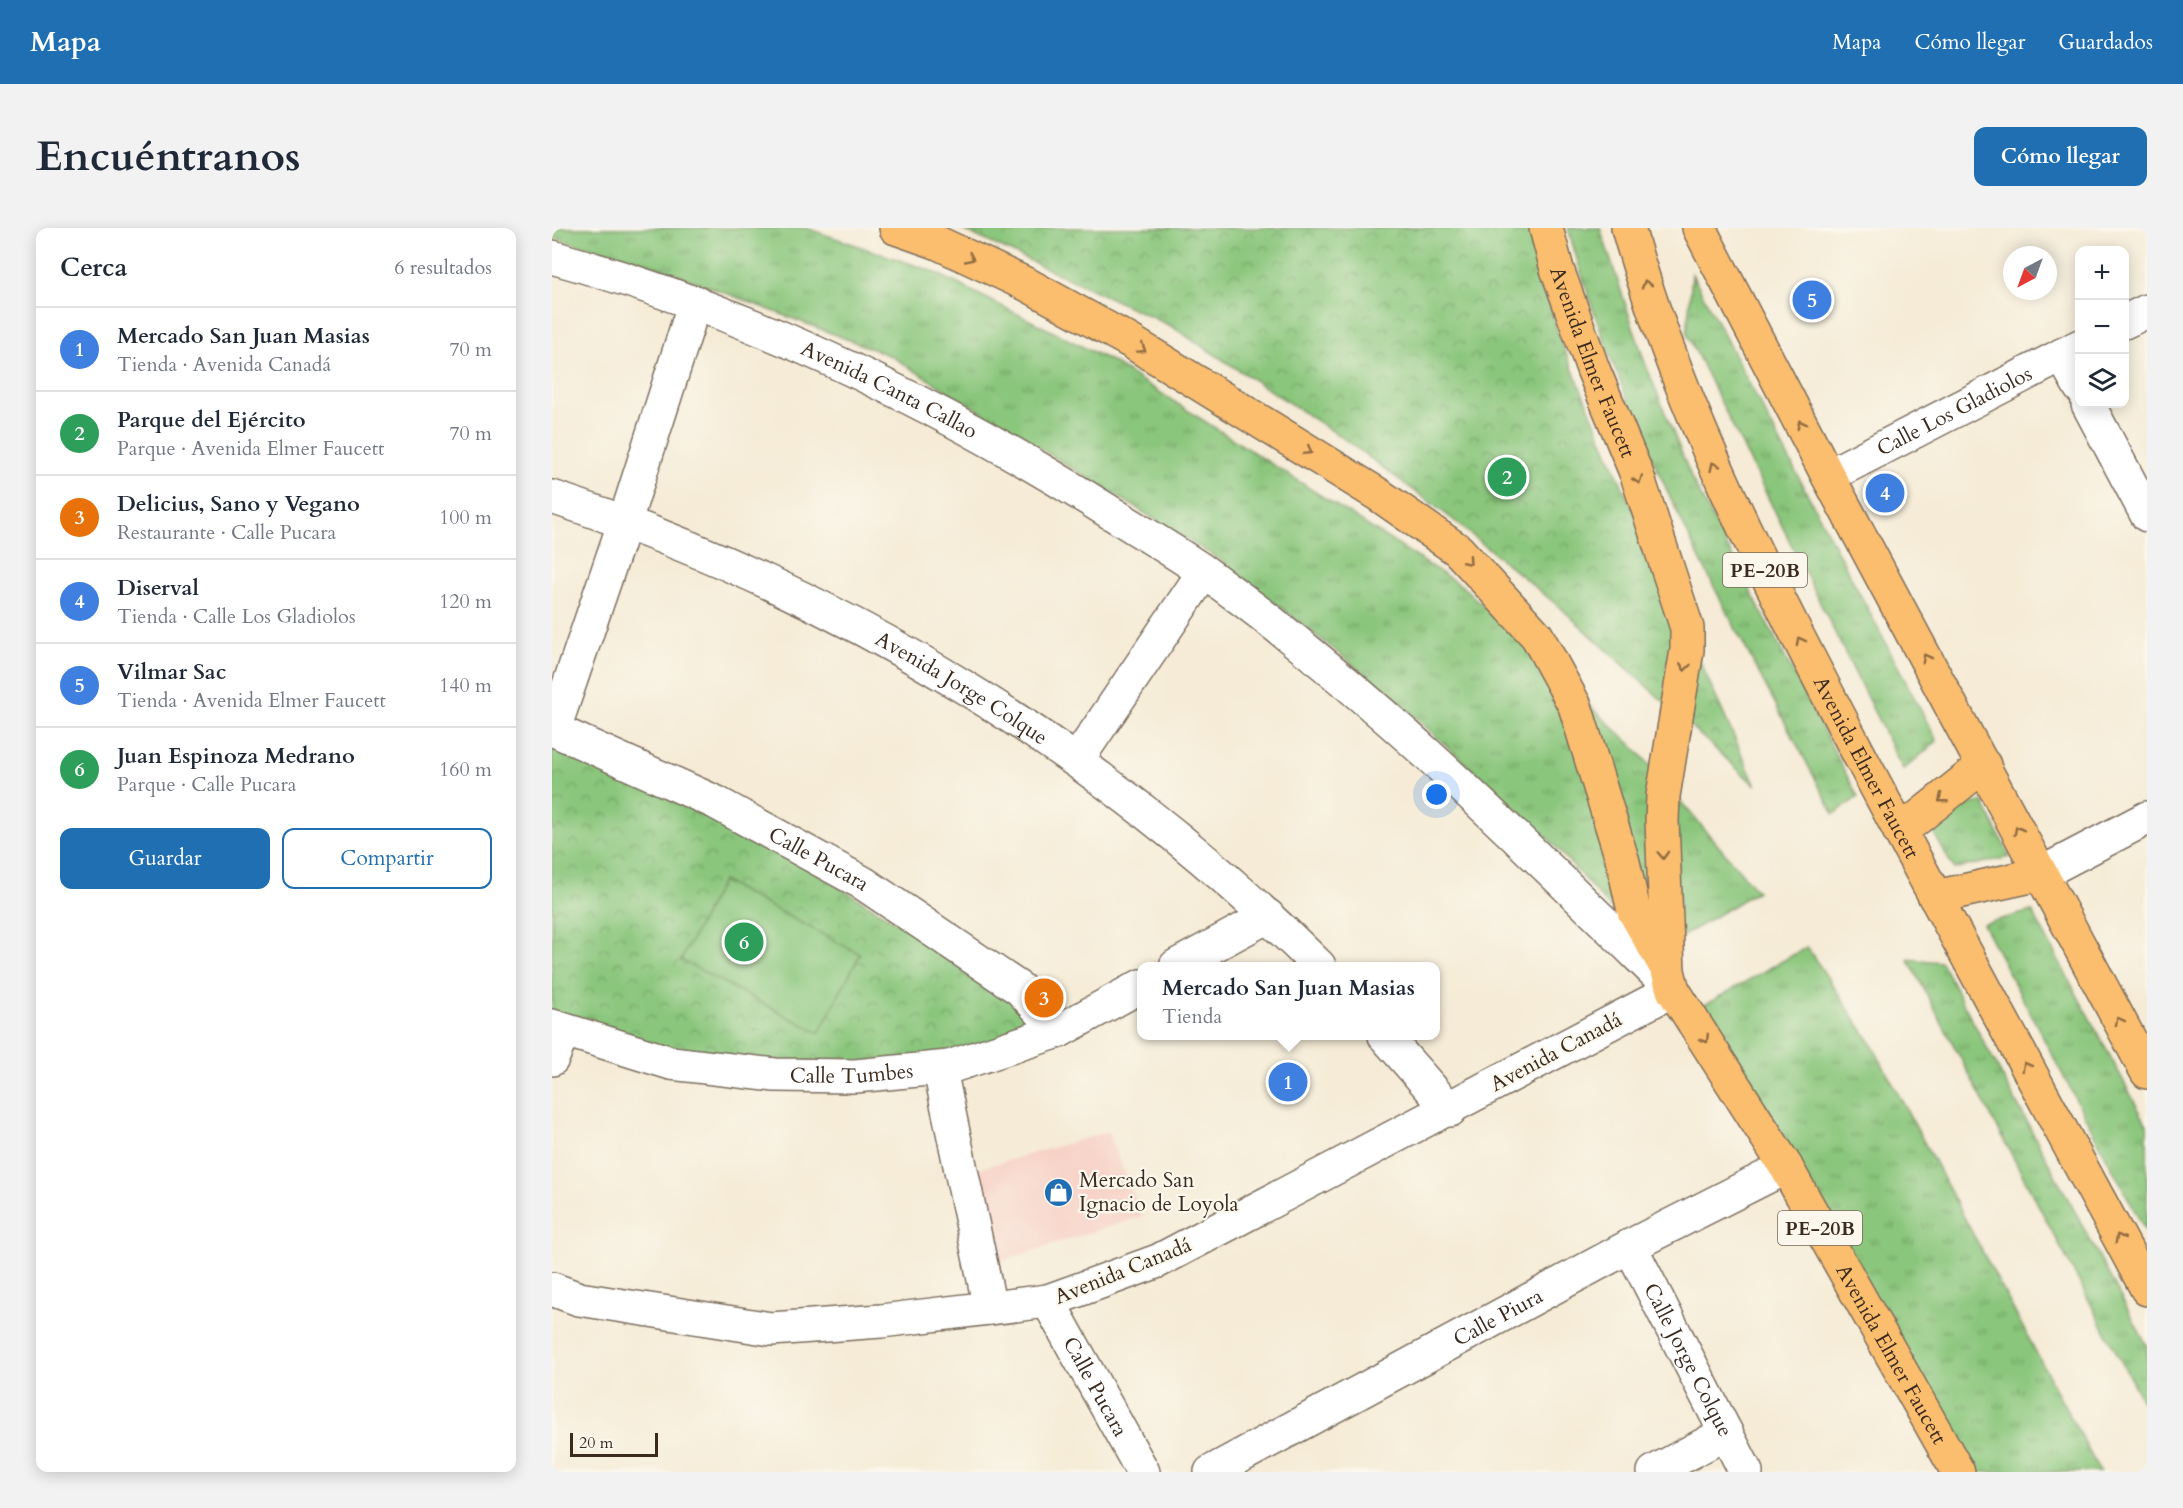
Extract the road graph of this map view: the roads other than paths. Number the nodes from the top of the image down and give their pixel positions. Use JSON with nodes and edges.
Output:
{"nodes":[{"id":1,"x":896,"y":228,"type":"edge"},
{"id":2,"x":1546,"y":228,"type":"edge"},
{"id":3,"x":1628,"y":228,"type":"edge"},
{"id":4,"x":1699,"y":228,"type":"edge"},
{"id":5,"x":552,"y":257,"type":"edge"},
{"id":6,"x":695,"y":302,"type":"junction"},
{"id":7,"x":2147,"y":311,"type":"edge"},
{"id":8,"x":2129,"y":320,"type":"edge"},
{"id":9,"x":2071,"y":350,"type":"edge"},
{"id":10,"x":2075,"y":368,"type":"edge"},
{"id":11,"x":2090,"y":408,"type":"edge"},
{"id":12,"x":1828,"y":476,"type":"junction"},
{"id":13,"x":552,"y":497,"type":"edge"},
{"id":14,"x":2147,"y":515,"type":"edge"},
{"id":15,"x":625,"y":521,"type":"junction"},
{"id":16,"x":1204,"y":572,"type":"junction"},
{"id":17,"x":553,"y":729,"type":"edge"},
{"id":18,"x":1077,"y":760,"type":"junction"},
{"id":19,"x":1984,"y":765,"type":"junction"},
{"id":20,"x":2147,"y":818,"type":"edge"},
{"id":21,"x":1900,"y":832,"type":"junction"},
{"id":22,"x":2040,"y":874,"type":"junction"},
{"id":23,"x":1935,"y":897,"type":"junction"},
{"id":24,"x":1268,"y":916,"type":"junction"},
{"id":25,"x":1183,"y":962,"type":"edge"},
{"id":26,"x":1315,"y":962,"type":"edge"},
{"id":27,"x":1671,"y":980,"type":"junction"},
{"id":28,"x":1137,"y":988,"type":"edge"},
{"id":29,"x":1059,"y":1031,"type":"junction"},
{"id":30,"x":556,"y":1038,"type":"edge"},
{"id":31,"x":1389,"y":1040,"type":"edge"},
{"id":32,"x":940,"y":1070,"type":"junction"},
{"id":33,"x":2147,"y":1072,"type":"edge"},
{"id":34,"x":1450,"y":1110,"type":"junction"},
{"id":35,"x":1786,"y":1167,"type":"junction"},
{"id":36,"x":1630,"y":1246,"type":"junction"},
{"id":37,"x":552,"y":1288,"type":"edge"},
{"id":38,"x":2147,"y":1289,"type":"edge"},
{"id":39,"x":1048,"y":1301,"type":"junction"},
{"id":40,"x":990,"y":1308,"type":"junction"},
{"id":41,"x":1726,"y":1433,"type":"junction"},
{"id":42,"x":1143,"y":1472,"type":"edge"},
{"id":43,"x":1211,"y":1472,"type":"edge"},
{"id":44,"x":1654,"y":1472,"type":"edge"},
{"id":45,"x":1746,"y":1472,"type":"edge"},
{"id":46,"x":1958,"y":1472,"type":"edge"}],
"edges":[{"from":1,"to":27,"type":"main road","one_way":true},
{"from":2,"to":27,"type":"main road","name":"Avenida Elmer Faucett","one_way":true},
{"from":21,"to":3,"type":"main road","name":"Avenida Elmer Faucett","number":"PE-20B","one_way":true},
{"from":12,"to":4,"type":"main road","one_way":true},
{"from":5,"to":6,"type":"street","name":"Avenida Canta Callao"},
{"from":6,"to":15,"type":"street"},
{"from":6,"to":16,"type":"street","name":"Avenida Canta Callao"},
{"from":7,"to":8,"type":"street"},
{"from":9,"to":10,"type":"street"},
{"from":9,"to":12,"type":"street","name":"Calle Los Gladiolos"},
{"from":11,"to":14,"type":"street"},
{"from":19,"to":12,"type":"main road","one_way":true},
{"from":13,"to":15,"type":"street","name":"Avenida Jorge Colque"},
{"from":15,"to":17,"type":"street"},
{"from":15,"to":18,"type":"street","name":"Avenida Jorge Colque"},
{"from":16,"to":18,"type":"street"},
{"from":16,"to":27,"type":"street","name":"Avenida Elmer Faucett"},
{"from":17,"to":29,"type":"street","name":"Calle Pucara"},
{"from":18,"to":24,"type":"street","name":"Avenida Jorge Colque"},
{"from":19,"to":21,"type":"main road","one_way":true},
{"from":22,"to":19,"type":"main road","one_way":true},
{"from":20,"to":22,"type":"street"},
{"from":21,"to":23,"type":"main road","name":"Avenida Elmer Faucett","number":"PE-20B"},
{"from":22,"to":23,"type":"main road"},
{"from":33,"to":22,"type":"main road","one_way":true},
{"from":38,"to":23,"type":"main road","name":"Avenida Elmer Faucett","number":"PE-20B","one_way":true},
{"from":24,"to":25,"type":"street"},
{"from":24,"to":26,"type":"street","name":"Avenida Jorge Colque"},
{"from":27,"to":34,"type":"street","name":"Avenida Canadá"},
{"from":27,"to":35,"type":"main road","name":"Avenida Elmer Faucett","number":"PE-20B","one_way":true},
{"from":28,"to":29,"type":"street","name":"Calle Tumbes"},
{"from":29,"to":32,"type":"street","name":"Calle Tumbes"},
{"from":30,"to":32,"type":"street","name":"Calle Tumbes"},
{"from":31,"to":34,"type":"street"},
{"from":32,"to":40,"type":"street"},
{"from":34,"to":39,"type":"street","name":"Avenida Canadá"},
{"from":35,"to":36,"type":"street","name":"Calle Piura"},
{"from":35,"to":46,"type":"main road","name":"Avenida Elmer Faucett","number":"PE-20B"},
{"from":36,"to":41,"type":"street","name":"Calle Jorge Colque"},
{"from":36,"to":43,"type":"street","name":"Calle Piura"},
{"from":37,"to":40,"type":"street","name":"Avenida Canadá"},
{"from":39,"to":40,"type":"street","name":"Avenida Canadá"},
{"from":39,"to":42,"type":"street","name":"Calle Pucara"},
{"from":41,"to":44,"type":"street"},
{"from":41,"to":45,"type":"street","name":"Calle Jorge Colque"}]}
